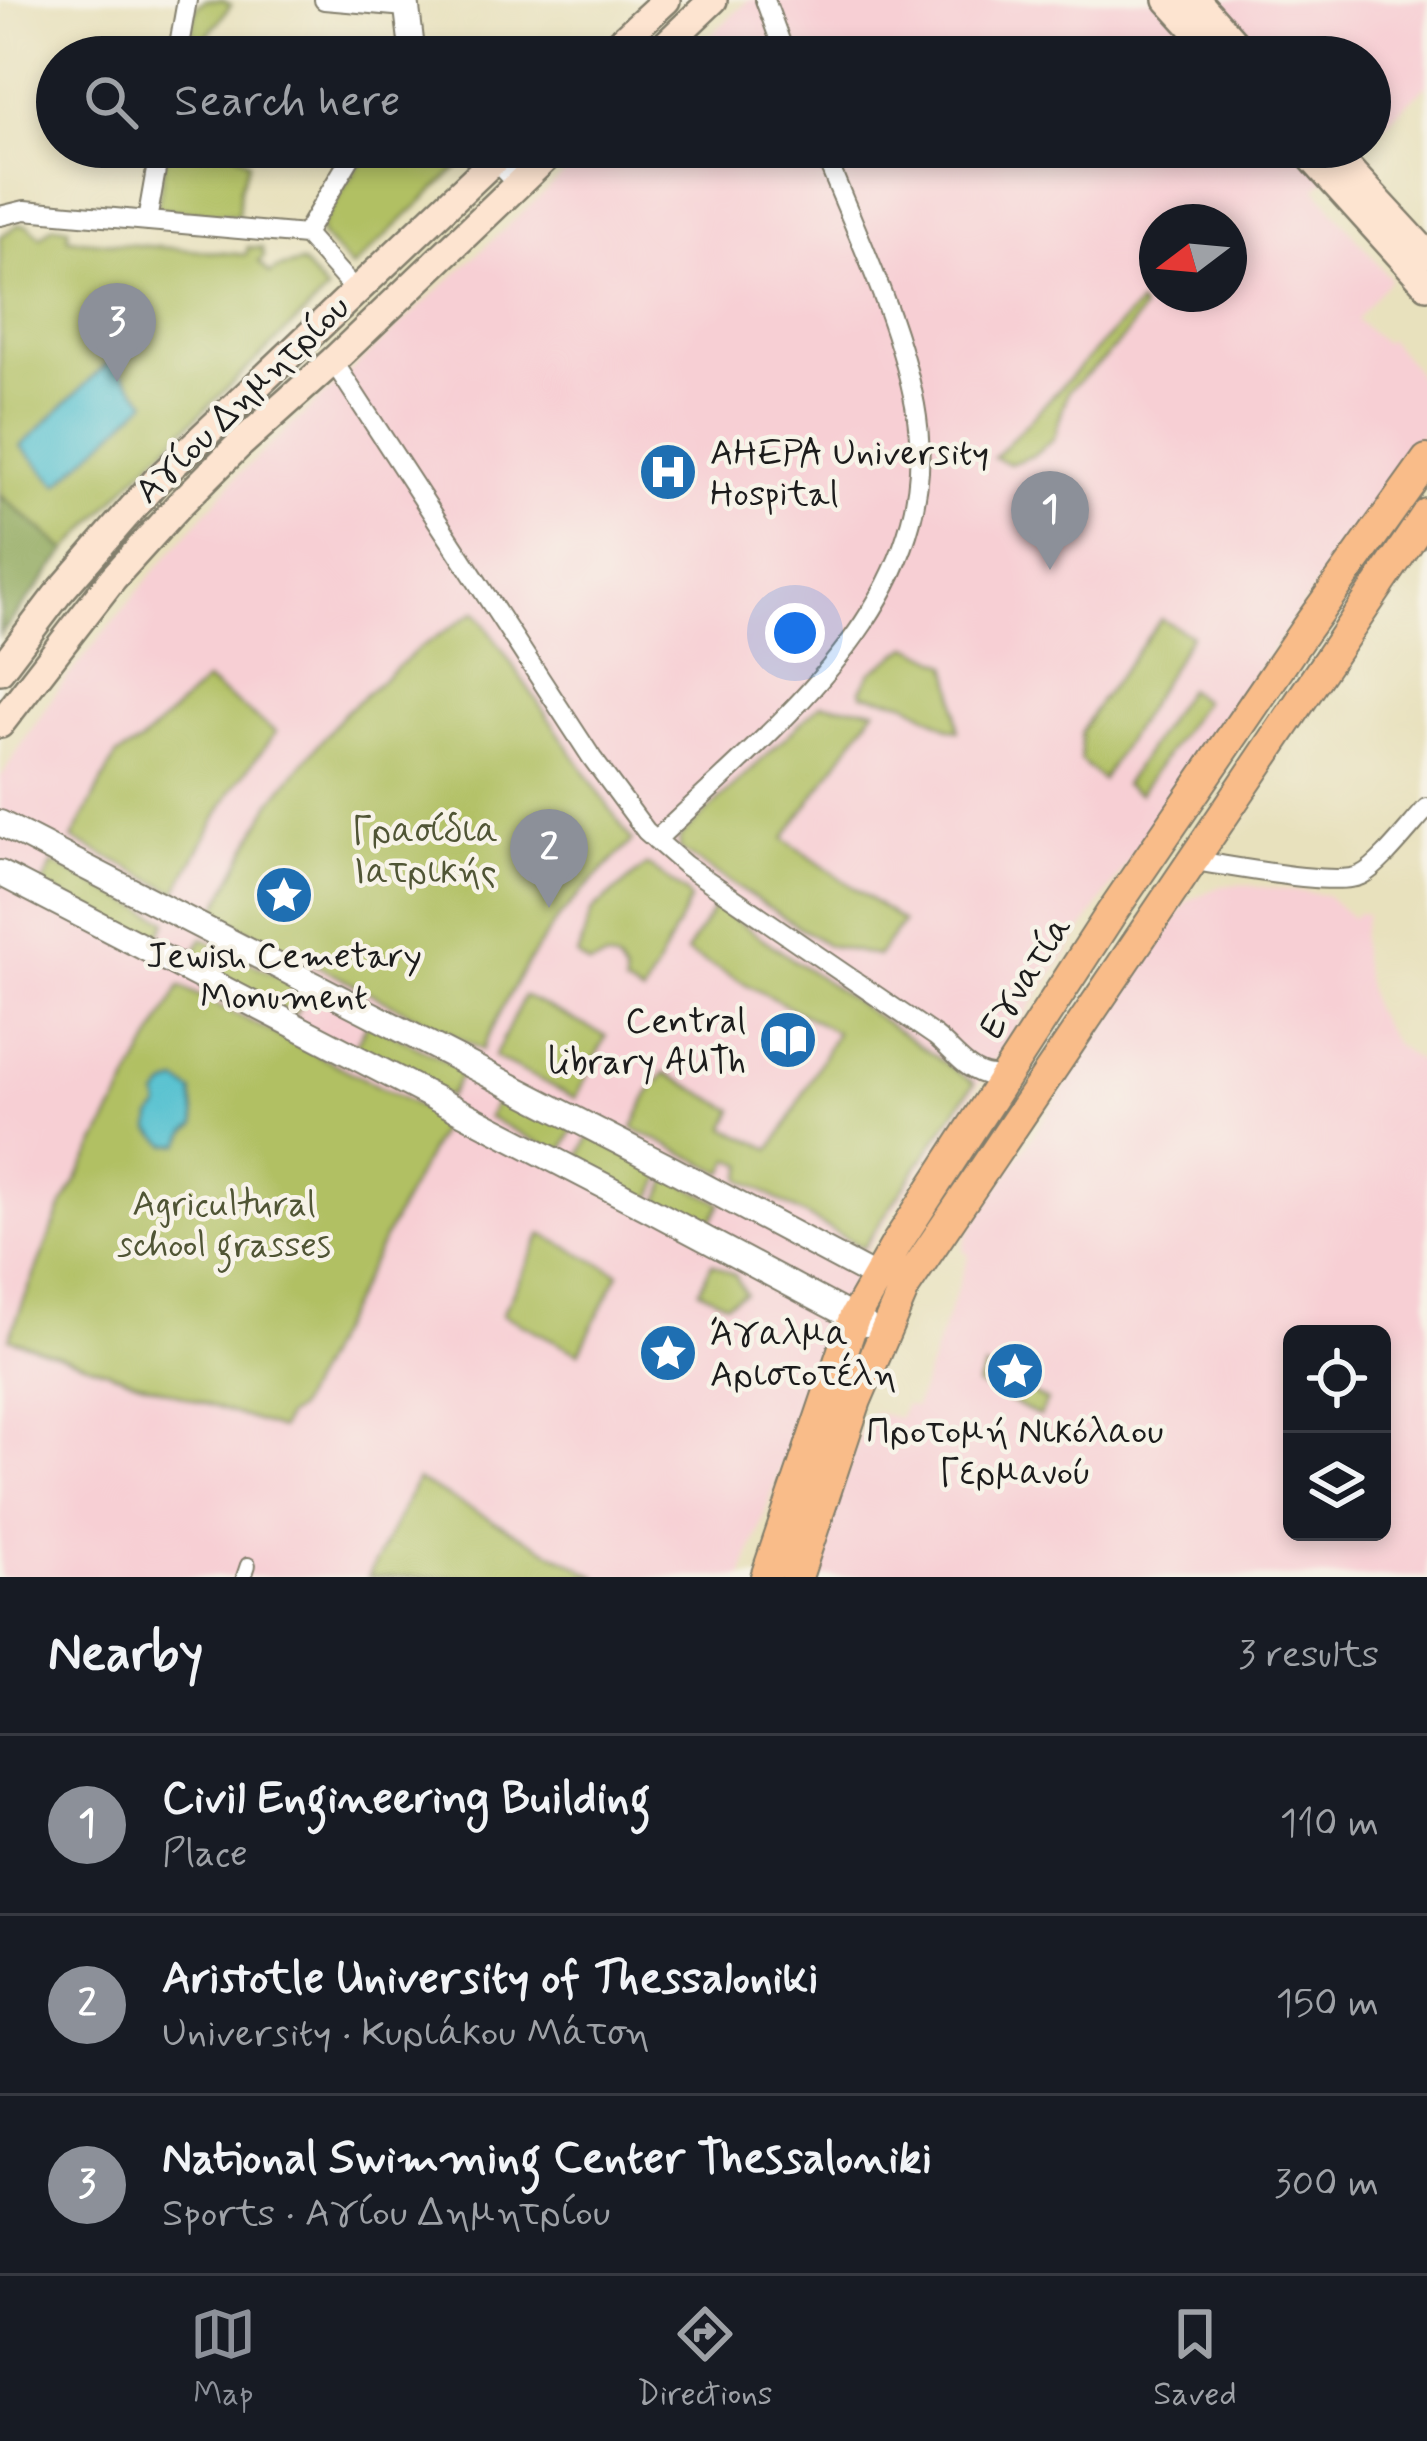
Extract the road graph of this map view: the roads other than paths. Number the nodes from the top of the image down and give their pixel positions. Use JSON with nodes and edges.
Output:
{"nodes":[{"id":1,"x":187,"y":0,"type":"edge"},
{"id":2,"x":324,"y":0,"type":"edge"},
{"id":3,"x":666,"y":0,"type":"edge"},
{"id":4,"x":713,"y":0,"type":"edge"},
{"id":5,"x":765,"y":0,"type":"edge"},
{"id":6,"x":1168,"y":0,"type":"edge"},
{"id":7,"x":1196,"y":0,"type":"edge"},
{"id":8,"x":406,"y":3,"type":"edge"},
{"id":9,"x":180,"y":36,"type":"edge"},
{"id":10,"x":410,"y":36,"type":"edge"},
{"id":11,"x":627,"y":36,"type":"edge"},
{"id":12,"x":675,"y":36,"type":"edge"},
{"id":13,"x":778,"y":36,"type":"edge"},
{"id":14,"x":1201,"y":36,"type":"edge"},
{"id":15,"x":1228,"y":36,"type":"edge"},
{"id":16,"x":156,"y":168,"type":"edge"},
{"id":17,"x":344,"y":168,"type":"edge"},
{"id":18,"x":479,"y":168,"type":"edge"},
{"id":19,"x":509,"y":168,"type":"edge"},
{"id":20,"x":534,"y":168,"type":"edge"},
{"id":21,"x":831,"y":168,"type":"edge"},
{"id":22,"x":1322,"y":168,"type":"edge"},
{"id":23,"x":1347,"y":168,"type":"edge"},
{"id":24,"x":519,"y":182,"type":"junction"},
{"id":25,"x":0,"y":216,"type":"edge"},
{"id":26,"x":147,"y":221,"type":"junction"},
{"id":27,"x":305,"y":235,"type":"junction"},
{"id":28,"x":1427,"y":254,"type":"edge"},
{"id":29,"x":1427,"y":285,"type":"edge"},
{"id":30,"x":355,"y":290,"type":"junction"},
{"id":31,"x":333,"y":361,"type":"junction"},
{"id":32,"x":1427,"y":460,"type":"edge"},
{"id":33,"x":1427,"y":514,"type":"edge"},
{"id":34,"x":0,"y":670,"type":"edge"},
{"id":35,"x":0,"y":724,"type":"edge"},
{"id":36,"x":1427,"y":808,"type":"edge"},
{"id":37,"x":0,"y":823,"type":"edge"},
{"id":38,"x":656,"y":840,"type":"junction"},
{"id":39,"x":1194,"y":860,"type":"junction"},
{"id":40,"x":0,"y":873,"type":"edge"},
{"id":41,"x":996,"y":1079,"type":"junction"},
{"id":42,"x":891,"y":1282,"type":"junction"},
{"id":43,"x":854,"y":1318,"type":"junction"},
{"id":44,"x":883,"y":1334,"type":"junction"},
{"id":45,"x":766,"y":1577,"type":"edge"},
{"id":46,"x":797,"y":1577,"type":"edge"}],
"edges":[{"from":1,"to":9,"type":"street"},
{"from":2,"to":8,"type":"street"},
{"from":3,"to":11,"type":"main road"},
{"from":4,"to":12,"type":"main road"},
{"from":5,"to":13,"type":"street"},
{"from":6,"to":14,"type":"main road"},
{"from":7,"to":15,"type":"main road"},
{"from":8,"to":10,"type":"street"},
{"from":16,"to":26,"type":"street"},
{"from":17,"to":27,"type":"street"},
{"from":18,"to":30,"type":"main road","name":"Αγίου Δημητρίου"},
{"from":19,"to":24,"type":"street"},
{"from":20,"to":24,"type":"main road","name":"Αγίου Δημητρίου"},
{"from":21,"to":38,"type":"street"},
{"from":22,"to":29,"type":"main road"},
{"from":23,"to":28,"type":"main road"},
{"from":24,"to":31,"type":"main road","name":"Αγίου Δημητρίου"},
{"from":25,"to":26,"type":"street"},
{"from":26,"to":27,"type":"street"},
{"from":27,"to":30,"type":"street"},
{"from":30,"to":34,"type":"main road","name":"Αγίου Δημητρίου"},
{"from":31,"to":35,"type":"main road","name":"Αγίου Δημητρίου"},
{"from":31,"to":38,"type":"street"},
{"from":32,"to":41,"type":"main road","name":"Εγνατία"},
{"from":33,"to":39,"type":"main road","name":"Εγνατία"},
{"from":36,"to":39,"type":"street"},
{"from":37,"to":42,"type":"street"},
{"from":38,"to":41,"type":"street"},
{"from":39,"to":42,"type":"main road","name":"Εγνατία"},
{"from":40,"to":43,"type":"street"},
{"from":41,"to":42,"type":"main road","name":"Εγνατία"},
{"from":42,"to":43,"type":"main road","name":"Εγνατία"},
{"from":42,"to":44,"type":"main road","name":"Εγνατία"},
{"from":43,"to":44,"type":"street"},
{"from":43,"to":45,"type":"main road","name":"Εγνατία"},
{"from":44,"to":46,"type":"main road","name":"Εγνατία"}]}
